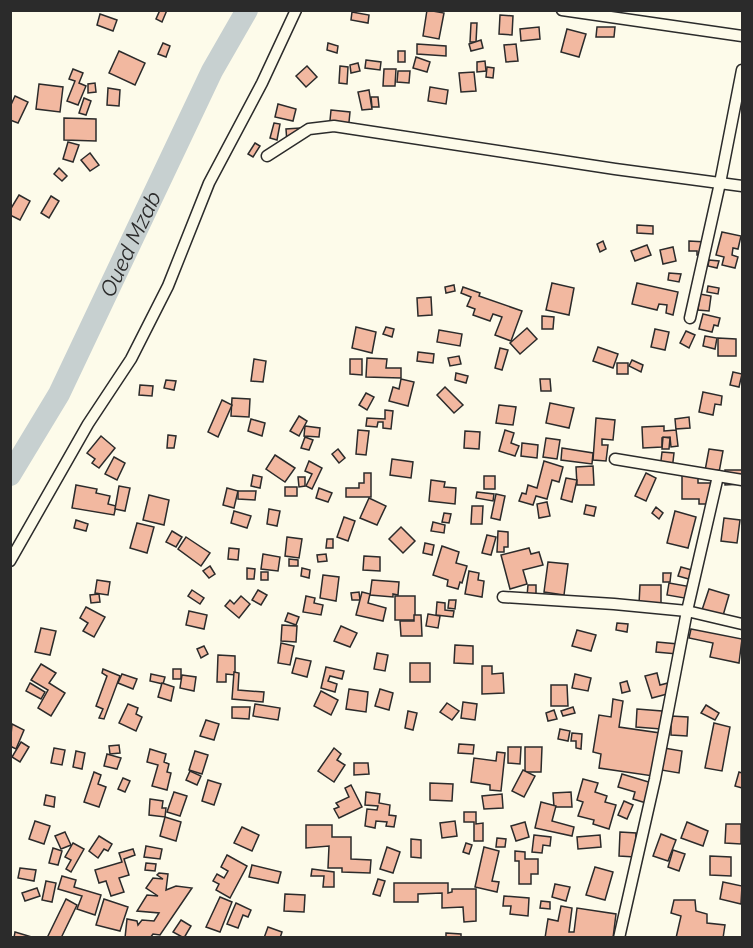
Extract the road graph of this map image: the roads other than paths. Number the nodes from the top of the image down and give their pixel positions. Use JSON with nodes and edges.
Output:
{"nodes":[{"id":1,"x":296,"y":10,"type":"edge"},
{"id":2,"x":562,"y":10,"type":"edge"},
{"id":3,"x":742,"y":36,"type":"edge"},
{"id":4,"x":742,"y":70,"type":"edge"},
{"id":5,"x":267,"y":156,"type":"dead end"},
{"id":6,"x":720,"y":183,"type":"junction"},
{"id":7,"x":742,"y":186,"type":"edge"},
{"id":8,"x":690,"y":318,"type":"dead end"},
{"id":9,"x":615,"y":459,"type":"dead end"},
{"id":10,"x":718,"y":476,"type":"junction"},
{"id":11,"x":742,"y":480,"type":"edge"},
{"id":12,"x":10,"y":561,"type":"edge"},
{"id":13,"x":503,"y":597,"type":"dead end"},
{"id":14,"x":687,"y":611,"type":"junction"},
{"id":15,"x":742,"y":624,"type":"edge"},
{"id":16,"x":619,"y":938,"type":"edge"}],
"edges":[{"from":1,"to":12,"type":"street"},
{"from":2,"to":3,"type":"street"},
{"from":4,"to":6,"type":"street"},
{"from":5,"to":6,"type":"street"},
{"from":6,"to":7,"type":"street"},
{"from":6,"to":8,"type":"street"},
{"from":9,"to":10,"type":"street"},
{"from":10,"to":11,"type":"street"},
{"from":10,"to":14,"type":"street"},
{"from":13,"to":14,"type":"street"},
{"from":14,"to":15,"type":"street"},
{"from":14,"to":16,"type":"street"}]}
